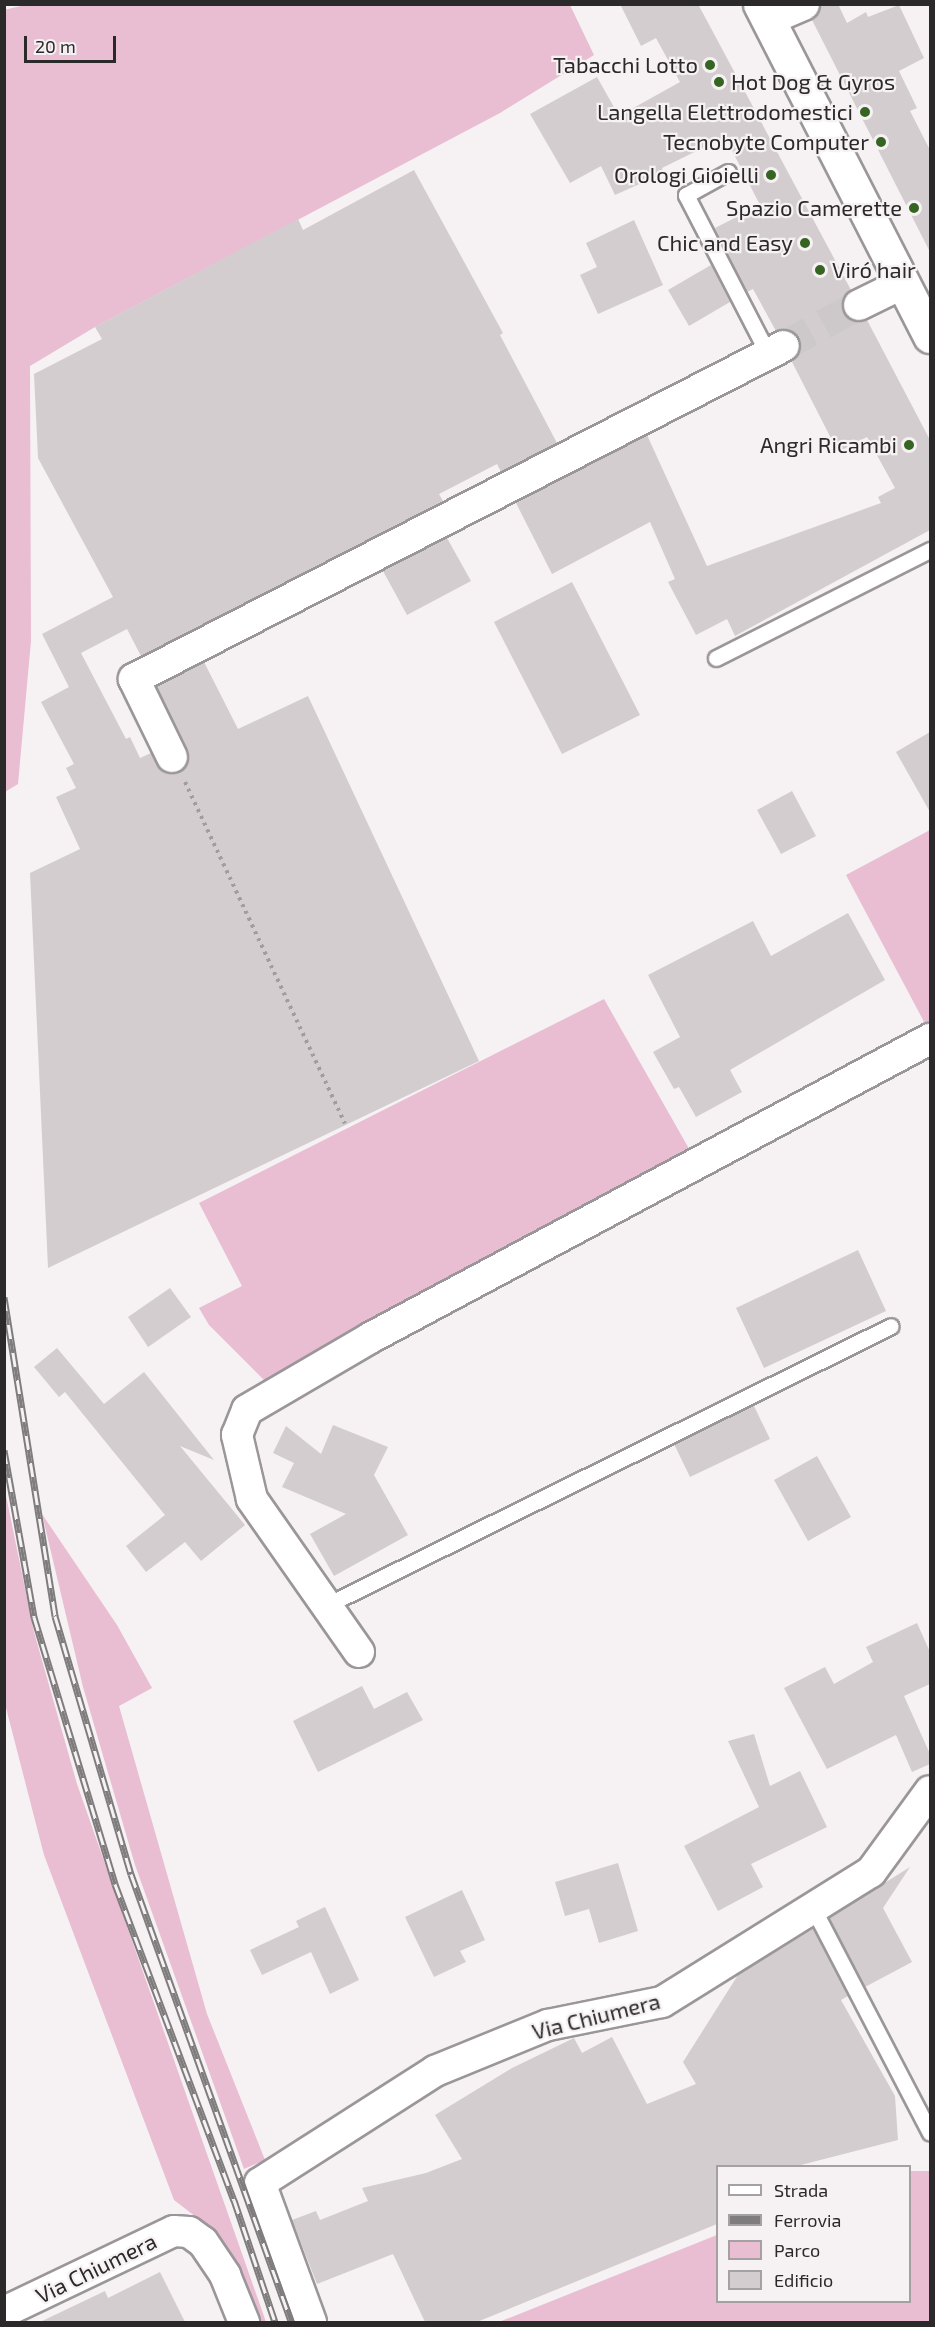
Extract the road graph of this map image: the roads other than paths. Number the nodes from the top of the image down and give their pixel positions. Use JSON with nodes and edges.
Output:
{"nodes":[{"id":1,"x":804,"y":5,"type":"edge"},
{"id":2,"x":764,"y":12,"type":"edge"},
{"id":3,"x":728,"y":172,"type":"dead end"},
{"id":4,"x":903,"y":283,"type":"junction"},
{"id":5,"x":859,"y":305,"type":"tunnel mouth"},
{"id":6,"x":930,"y":336,"type":"edge"},
{"id":7,"x":776,"y":350,"type":"joint"},
{"id":8,"x":930,"y":550,"type":"edge"},
{"id":9,"x":717,"y":658,"type":"dead end"},
{"id":10,"x":172,"y":757,"type":"road end"},
{"id":11,"x":930,"y":1039,"type":"edge"},
{"id":12,"x":891,"y":1326,"type":"dead end"},
{"id":13,"x":325,"y":1605,"type":"junction"},
{"id":14,"x":359,"y":1652,"type":"dead end"},
{"id":15,"x":930,"y":1791,"type":"edge"},
{"id":16,"x":814,"y":1910,"type":"junction"},
{"id":17,"x":930,"y":2133,"type":"edge"},
{"id":18,"x":4,"y":2312,"type":"edge"},
{"id":19,"x":244,"y":2322,"type":"edge"},
{"id":20,"x":311,"y":2322,"type":"edge"}],
"edges":[{"from":1,"to":2,"type":"street"},
{"from":2,"to":4,"type":"main road"},
{"from":3,"to":7,"type":"lane"},
{"from":4,"to":5,"type":"street"},
{"from":4,"to":6,"type":"main road"},
{"from":7,"to":10,"type":"street"},
{"from":8,"to":9,"type":"lane"},
{"from":11,"to":13,"type":"street"},
{"from":12,"to":13,"type":"lane"},
{"from":13,"to":14,"type":"street"},
{"from":15,"to":16,"type":"street","name":"Via Chiumera"},
{"from":16,"to":17,"type":"lane"},
{"from":16,"to":20,"type":"street","name":"Via Chiumera"},
{"from":18,"to":19,"type":"street","name":"Via Chiumera"}]}
